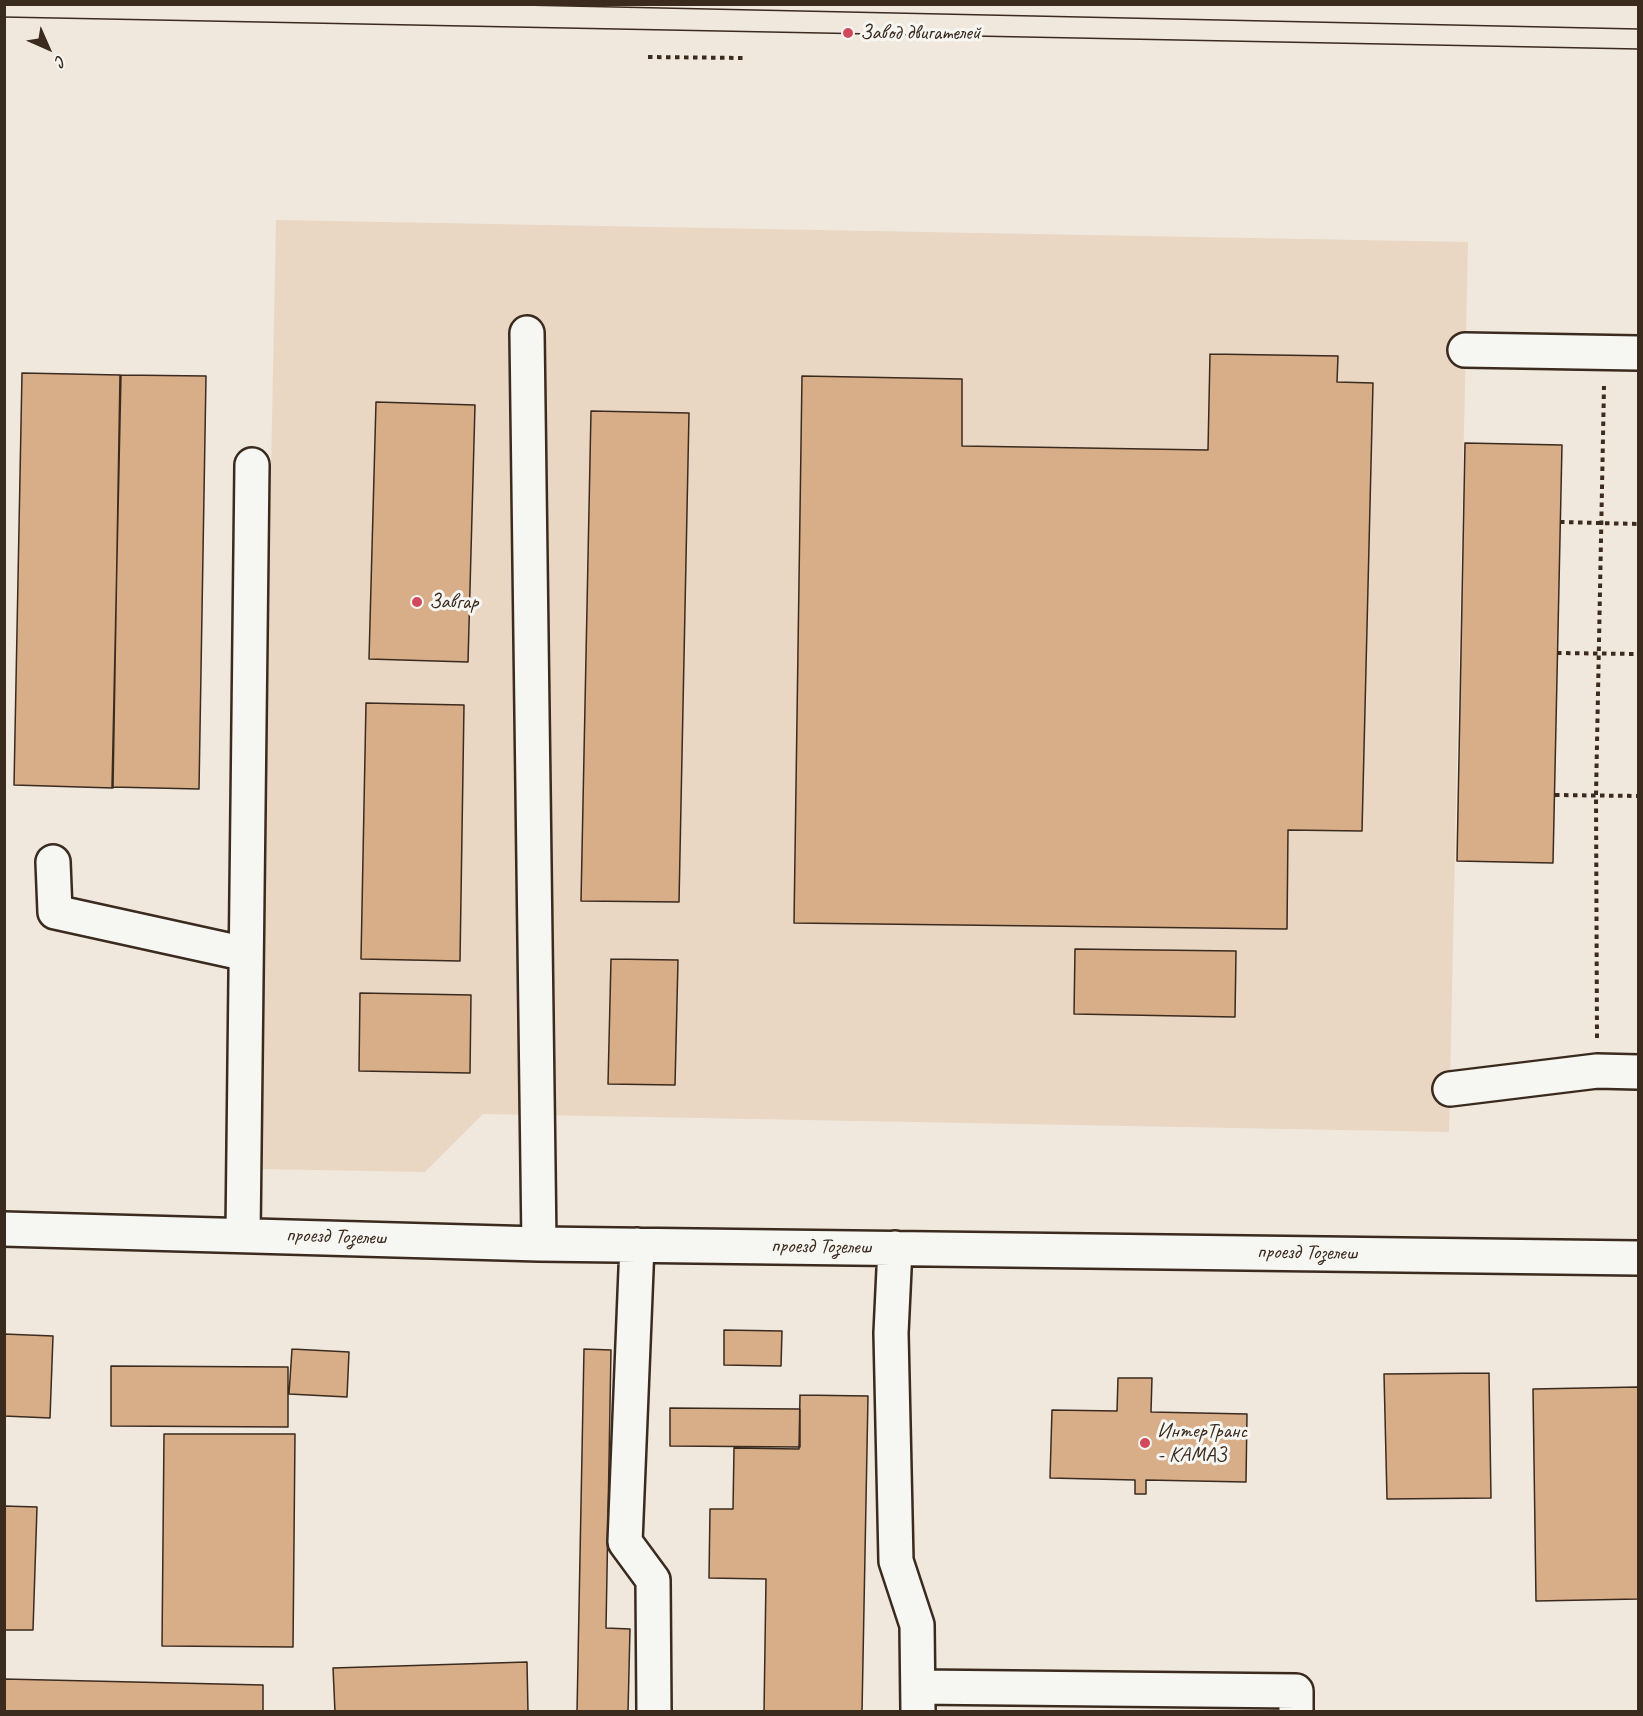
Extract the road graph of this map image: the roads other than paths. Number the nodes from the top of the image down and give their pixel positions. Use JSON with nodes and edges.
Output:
{"nodes":[{"id":1,"x":527,"y":333,"type":"dead end"},
{"id":2,"x":1465,"y":350,"type":"dead end"},
{"id":3,"x":1638,"y":353,"type":"edge"},
{"id":4,"x":252,"y":465,"type":"dead end"},
{"id":5,"x":53,"y":862,"type":"dead end"},
{"id":6,"x":246,"y":954,"type":"junction"},
{"id":7,"x":1638,"y":1072,"type":"edge"},
{"id":8,"x":1450,"y":1089,"type":"dead end"},
{"id":9,"x":4,"y":1230,"type":"edge"},
{"id":10,"x":243,"y":1234,"type":"junction"},
{"id":11,"x":538,"y":1244,"type":"junction"},
{"id":12,"x":637,"y":1245,"type":"junction"},
{"id":13,"x":895,"y":1248,"type":"junction"},
{"id":14,"x":1638,"y":1258,"type":"edge"},
{"id":15,"x":918,"y":1699,"type":"edge"},
{"id":16,"x":654,"y":1712,"type":"edge"},
{"id":17,"x":1296,"y":1712,"type":"edge"}],
"edges":[{"from":1,"to":11,"type":"street"},
{"from":2,"to":3,"type":"street"},
{"from":4,"to":6,"type":"street"},
{"from":5,"to":6,"type":"street"},
{"from":6,"to":10,"type":"street"},
{"from":7,"to":8,"type":"street"},
{"from":9,"to":10,"type":"street","name":"проезд Тозелеш"},
{"from":10,"to":11,"type":"street","name":"проезд Тозелеш"},
{"from":11,"to":12,"type":"street","name":"проезд Тозелеш"},
{"from":12,"to":13,"type":"street","name":"проезд Тозелеш"},
{"from":12,"to":16,"type":"street"},
{"from":13,"to":14,"type":"street","name":"проезд Тозелеш"},
{"from":13,"to":15,"type":"street"},
{"from":15,"to":17,"type":"street"}]}
